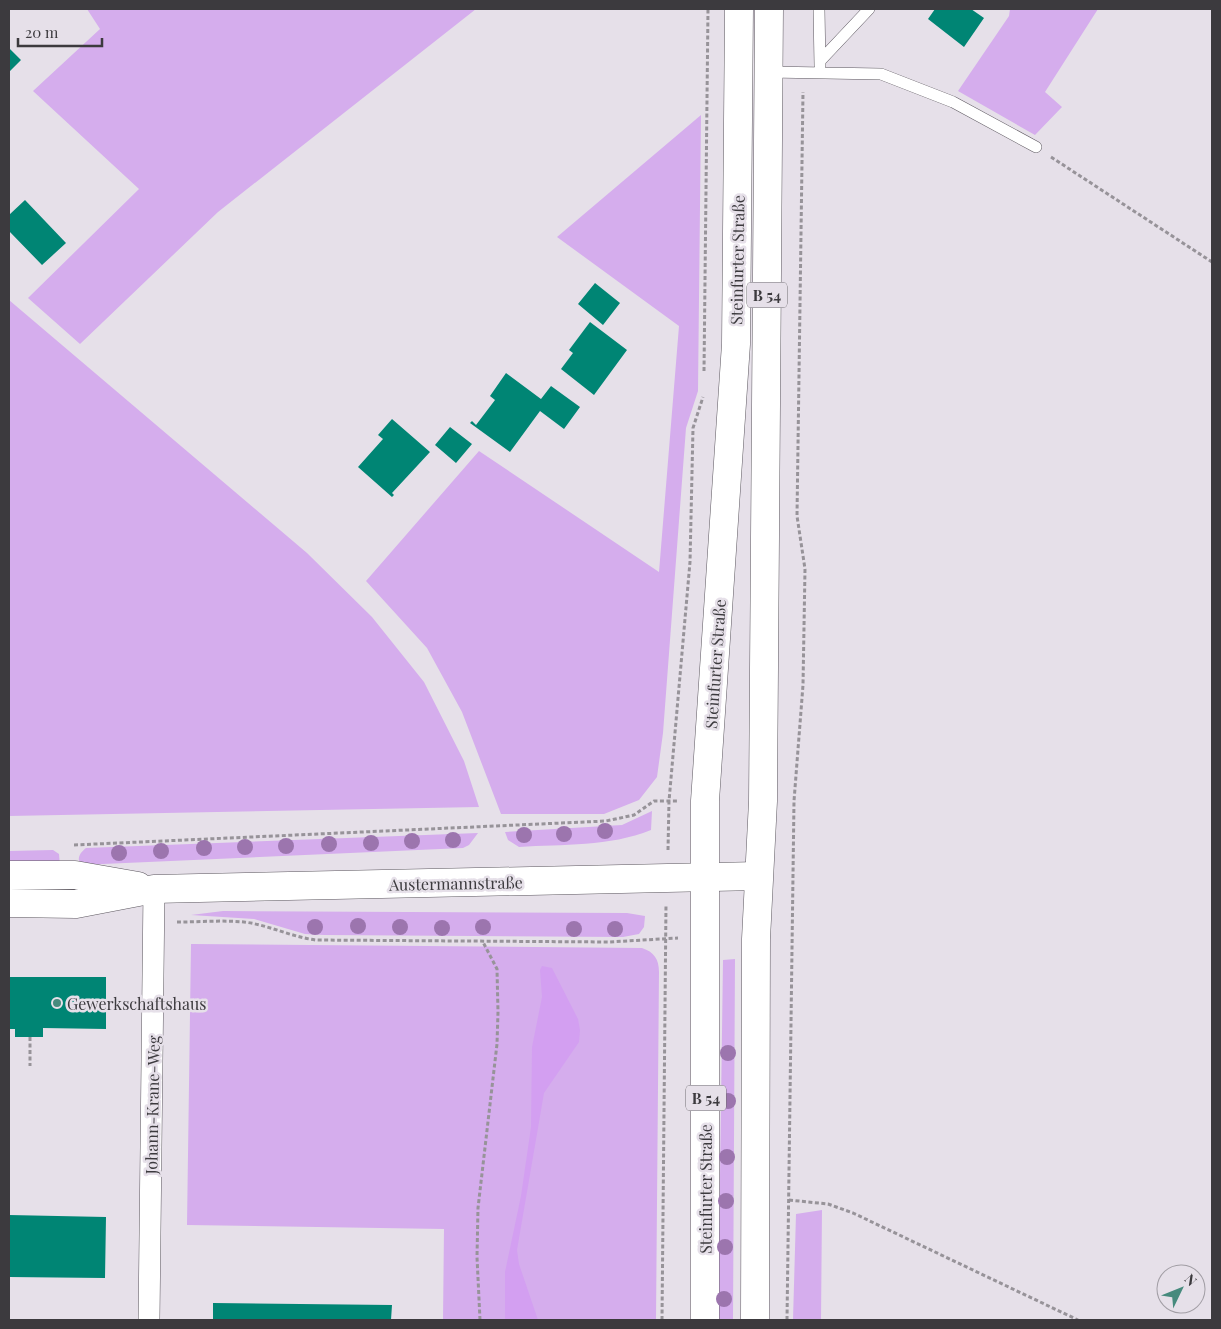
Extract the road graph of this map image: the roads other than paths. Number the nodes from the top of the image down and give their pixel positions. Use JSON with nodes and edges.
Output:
{"nodes":[{"id":1,"x":739,"y":9,"type":"edge"},
{"id":2,"x":769,"y":9,"type":"edge"},
{"id":3,"x":819,"y":9,"type":"edge"},
{"id":4,"x":869,"y":9,"type":"edge"},
{"id":5,"x":820,"y":67,"type":"junction"},
{"id":6,"x":769,"y":72,"type":"junction"},
{"id":7,"x":1036,"y":147,"type":"road end"},
{"id":8,"x":9,"y":875,"type":"edge"},
{"id":9,"x":706,"y":876,"type":"junction"},
{"id":10,"x":758,"y":876,"type":"junction"},
{"id":11,"x":154,"y":890,"type":"junction"},
{"id":12,"x":9,"y":903,"type":"edge"},
{"id":13,"x":149,"y":1320,"type":"edge"},
{"id":14,"x":705,"y":1320,"type":"edge"},
{"id":15,"x":755,"y":1320,"type":"edge"}],
"edges":[{"from":1,"to":9,"type":"main road","name":"Steinfurter Straße","number":"B 54"},
{"from":2,"to":6,"type":"main road","name":"Steinfurter Straße","number":"B 54"},
{"from":3,"to":5,"type":"lane"},
{"from":4,"to":5,"type":"lane"},
{"from":5,"to":6,"type":"lane"},
{"from":5,"to":7,"type":"lane"},
{"from":6,"to":10,"type":"main road","name":"Steinfurter Straße","number":"B 54"},
{"from":8,"to":11,"type":"main road","name":"Austermannstraße"},
{"from":9,"to":10,"type":"main road","name":"Austermannstraße"},
{"from":9,"to":11,"type":"main road","name":"Austermannstraße"},
{"from":9,"to":14,"type":"main road","name":"Steinfurter Straße","number":"B 54"},
{"from":10,"to":15,"type":"main road","name":"Steinfurter Straße","number":"B 54"},
{"from":11,"to":12,"type":"main road","name":"Austermannstraße"},
{"from":11,"to":13,"type":"street","name":"Johann-Krane-Weg"}]}
